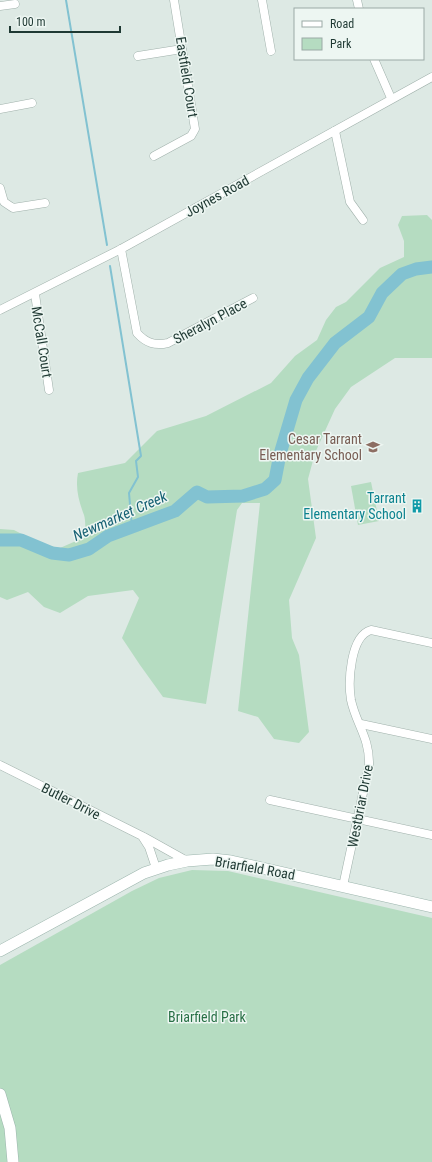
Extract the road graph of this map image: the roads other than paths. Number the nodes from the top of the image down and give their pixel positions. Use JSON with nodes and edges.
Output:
{"nodes":[{"id":1,"x":174,"y":0,"type":"edge"},
{"id":2,"x":262,"y":0,"type":"edge"},
{"id":3,"x":15,"y":4,"type":"dead end"},
{"id":4,"x":0,"y":6,"type":"edge"},
{"id":5,"x":182,"y":49,"type":"junction"},
{"id":6,"x":271,"y":52,"type":"dead end"},
{"id":7,"x":138,"y":56,"type":"dead end"},
{"id":8,"x":374,"y":60,"type":"edge"},
{"id":9,"x":432,"y":77,"type":"edge"},
{"id":10,"x":391,"y":98,"type":"junction"},
{"id":11,"x":32,"y":103,"type":"dead end"},
{"id":12,"x":0,"y":109,"type":"edge"},
{"id":13,"x":335,"y":131,"type":"junction"},
{"id":14,"x":154,"y":156,"type":"dead end"},
{"id":15,"x":0,"y":188,"type":"edge"},
{"id":16,"x":45,"y":203,"type":"dead end"},
{"id":17,"x":363,"y":220,"type":"dead end"},
{"id":18,"x":121,"y":249,"type":"junction"},
{"id":19,"x":35,"y":294,"type":"junction"},
{"id":20,"x":252,"y":298,"type":"dead end"},
{"id":21,"x":0,"y":310,"type":"edge"},
{"id":22,"x":49,"y":390,"type":"dead end"},
{"id":23,"x":432,"y":642,"type":"edge"},
{"id":24,"x":361,"y":724,"type":"junction"},
{"id":25,"x":432,"y":739,"type":"edge"},
{"id":26,"x":0,"y":765,"type":"edge"},
{"id":27,"x":270,"y":800,"type":"dead end"},
{"id":28,"x":358,"y":820,"type":"junction"},
{"id":29,"x":432,"y":835,"type":"edge"},
{"id":30,"x":142,"y":836,"type":"junction"},
{"id":31,"x":187,"y":861,"type":"junction"},
{"id":32,"x":156,"y":868,"type":"junction"},
{"id":33,"x":343,"y":886,"type":"junction"},
{"id":34,"x":432,"y":907,"type":"edge"},
{"id":35,"x":0,"y":951,"type":"edge"},
{"id":36,"x":0,"y":1094,"type":"edge"},
{"id":37,"x":13,"y":1162,"type":"edge"}],
"edges":[{"from":1,"to":5,"type":"street","name":"Eastfield Court"},
{"from":2,"to":6,"type":"street"},
{"from":3,"to":4,"type":"street"},
{"from":5,"to":7,"type":"street"},
{"from":5,"to":14,"type":"street","name":"Eastfield Court"},
{"from":8,"to":10,"type":"street"},
{"from":9,"to":10,"type":"street","name":"Joynes Road"},
{"from":10,"to":13,"type":"street","name":"Joynes Road"},
{"from":11,"to":12,"type":"street"},
{"from":13,"to":17,"type":"street"},
{"from":13,"to":18,"type":"street","name":"Joynes Road"},
{"from":15,"to":16,"type":"street"},
{"from":18,"to":19,"type":"street","name":"Joynes Road"},
{"from":18,"to":20,"type":"street","name":"Sheralyn Place"},
{"from":19,"to":21,"type":"street","name":"Joynes Road"},
{"from":19,"to":22,"type":"street","name":"McCall Court"},
{"from":23,"to":24,"type":"street","name":"Westbriar Drive"},
{"from":24,"to":25,"type":"street"},
{"from":24,"to":28,"type":"street","name":"Westbriar Drive"},
{"from":26,"to":30,"type":"street","name":"Butler Drive"},
{"from":27,"to":28,"type":"street"},
{"from":28,"to":29,"type":"street"},
{"from":28,"to":33,"type":"street","name":"Westbriar Drive"},
{"from":30,"to":31,"type":"street","name":"Butler Drive"},
{"from":30,"to":32,"type":"street"},
{"from":31,"to":32,"type":"main road","name":"Briarfield Road"},
{"from":31,"to":33,"type":"main road","name":"Briarfield Road"},
{"from":32,"to":35,"type":"main road","name":"Briarfield Road"},
{"from":33,"to":34,"type":"main road","name":"Briarfield Road"},
{"from":36,"to":37,"type":"main road"}]}
